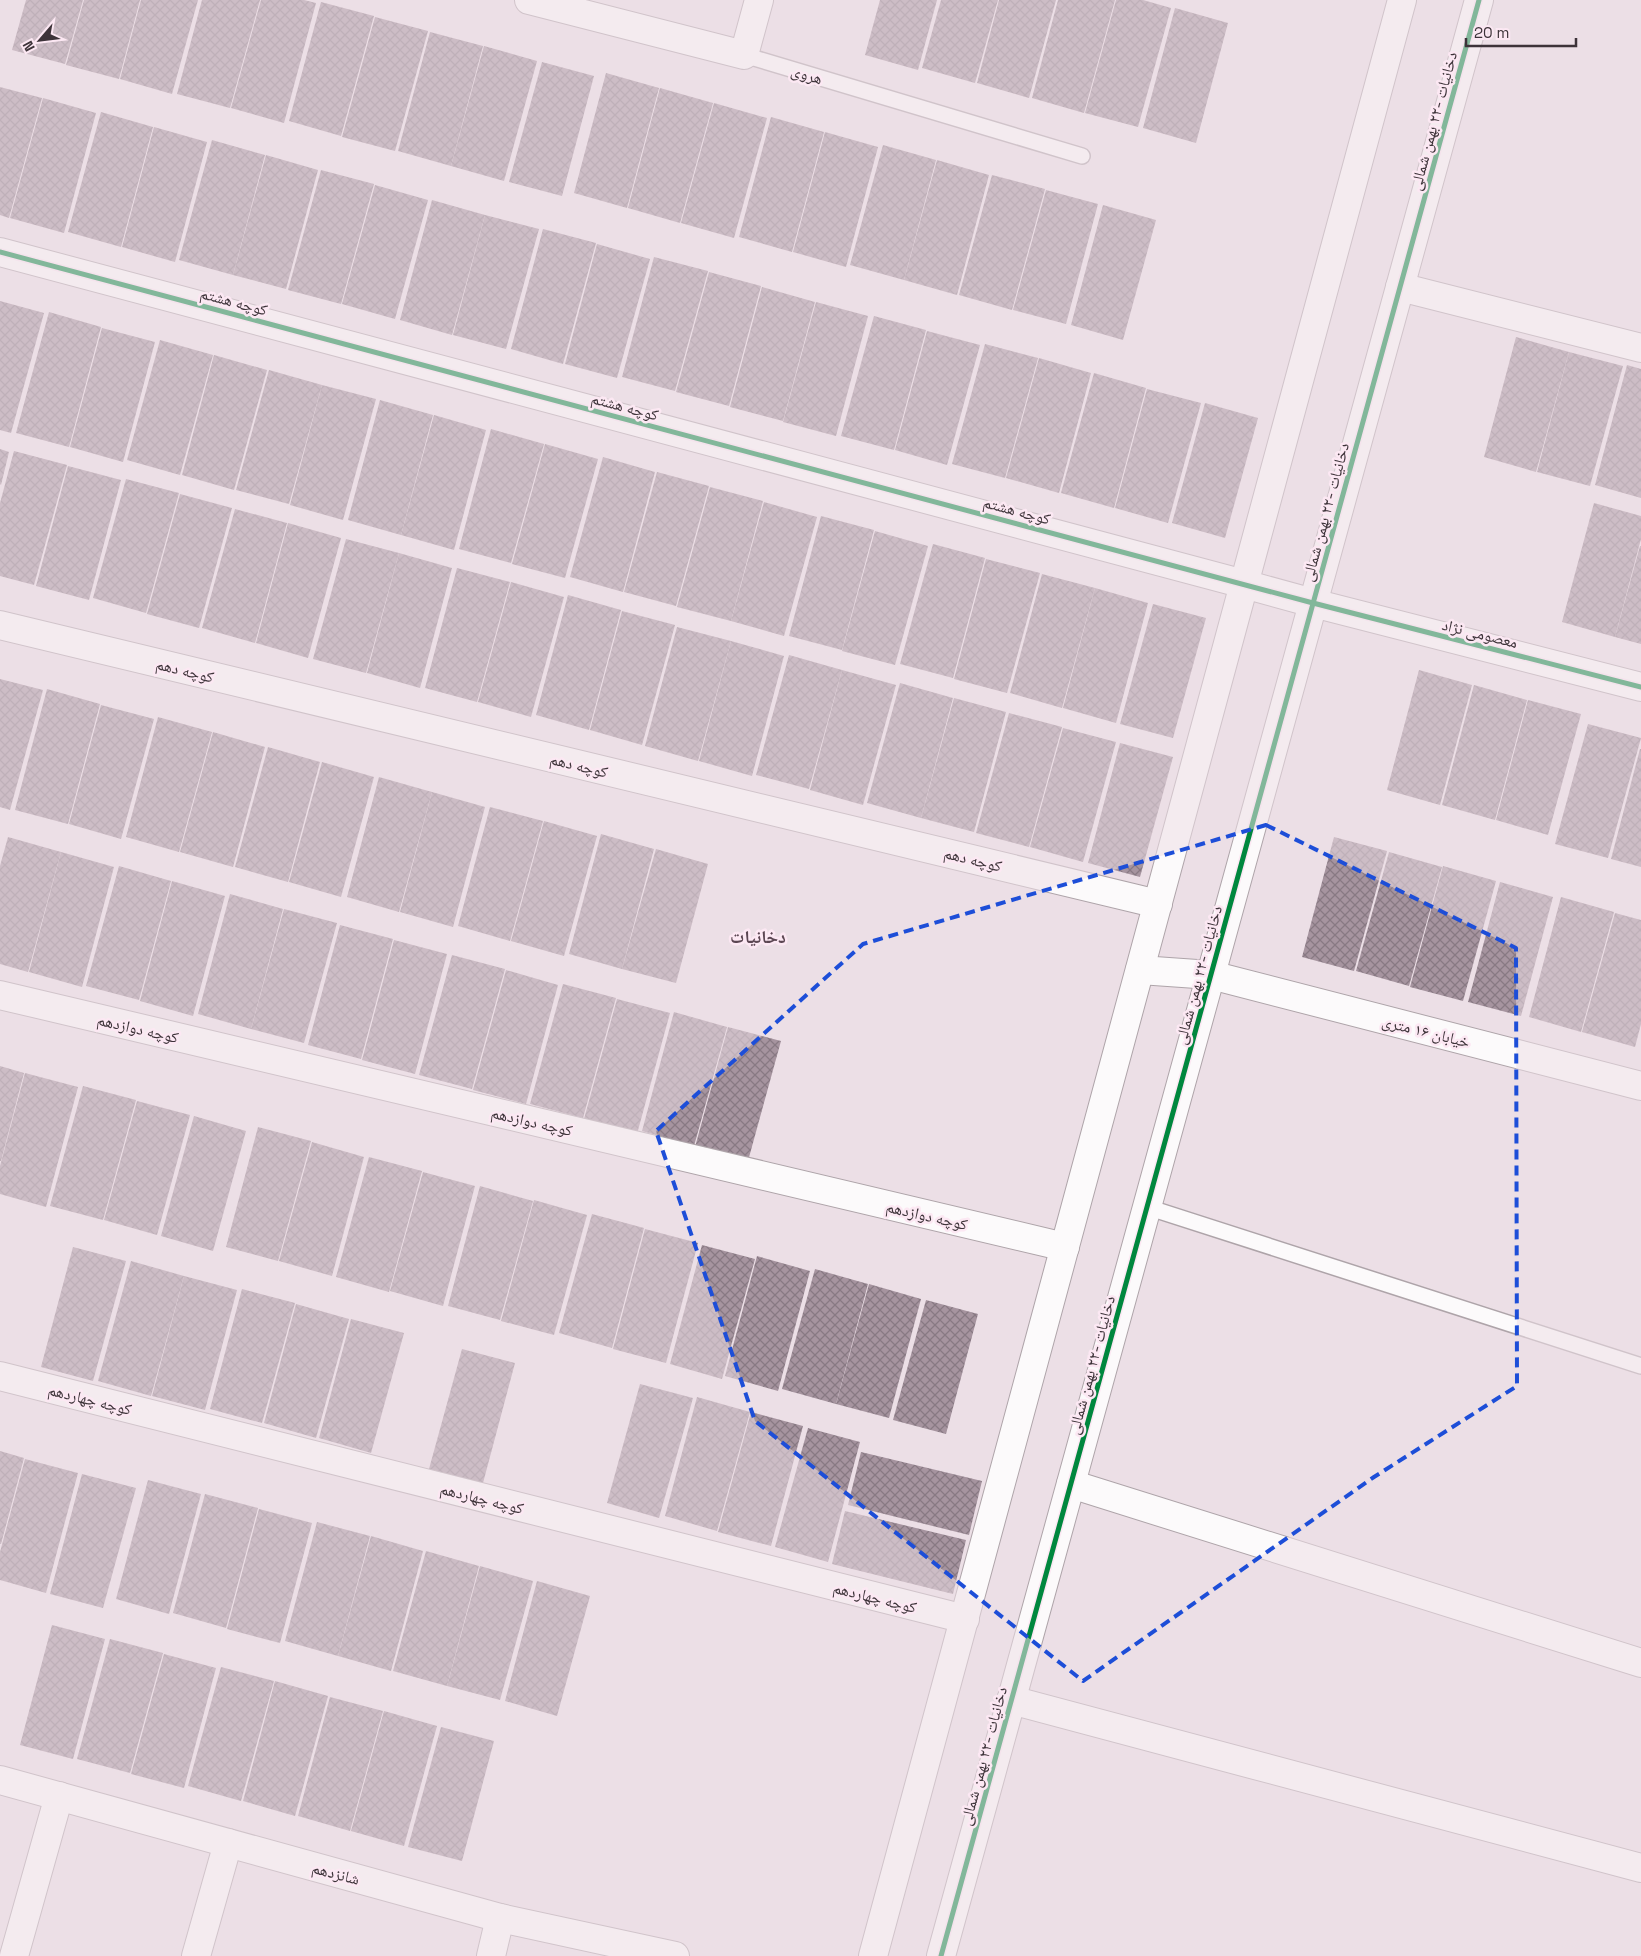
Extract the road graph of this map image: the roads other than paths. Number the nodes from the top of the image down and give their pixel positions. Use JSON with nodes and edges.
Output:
{"nodes":[{"id":1,"x":529,"y":0,"type":"edge"},
{"id":2,"x":759,"y":0,"type":"edge"},
{"id":3,"x":1402,"y":0,"type":"edge"},
{"id":4,"x":1479,"y":0,"type":"edge"},
{"id":5,"x":744,"y":55,"type":"junction"},
{"id":6,"x":1082,"y":156,"type":"dead end"},
{"id":7,"x":0,"y":252,"type":"edge"},
{"id":8,"x":1400,"y":287,"type":"junction"},
{"id":9,"x":1641,"y":348,"type":"edge"},
{"id":10,"x":1244,"y":584,"type":"junction"},
{"id":11,"x":1313,"y":603,"type":"junction"},
{"id":12,"x":0,"y":625,"type":"edge"},
{"id":13,"x":1641,"y":687,"type":"edge"},
{"id":14,"x":1158,"y":904,"type":"junction"},
{"id":15,"x":1140,"y":970,"type":"junction"},
{"id":16,"x":1210,"y":975,"type":"junction"},
{"id":17,"x":0,"y":995,"type":"edge"},
{"id":18,"x":1641,"y":1086,"type":"edge"},
{"id":19,"x":1147,"y":1207,"type":"junction"},
{"id":20,"x":1065,"y":1248,"type":"junction"},
{"id":21,"x":1641,"y":1366,"type":"edge"},
{"id":22,"x":0,"y":1376,"type":"edge"},
{"id":23,"x":1071,"y":1484,"type":"junction"},
{"id":24,"x":965,"y":1619,"type":"junction"},
{"id":25,"x":1641,"y":1663,"type":"edge"},
{"id":26,"x":1011,"y":1700,"type":"junction"},
{"id":27,"x":0,"y":1780,"type":"edge"},
{"id":28,"x":59,"y":1796,"type":"junction"},
{"id":29,"x":228,"y":1843,"type":"junction"},
{"id":30,"x":1641,"y":1868,"type":"edge"},
{"id":31,"x":500,"y":1918,"type":"junction"},
{"id":32,"x":14,"y":1956,"type":"edge"},
{"id":33,"x":196,"y":1956,"type":"edge"},
{"id":34,"x":491,"y":1956,"type":"edge"},
{"id":35,"x":675,"y":1956,"type":"edge"},
{"id":36,"x":873,"y":1956,"type":"edge"},
{"id":37,"x":941,"y":1956,"type":"edge"}],
"edges":[{"from":1,"to":5,"type":"street","name":"هروی"},
{"from":2,"to":5,"type":"street"},
{"from":3,"to":10,"type":"street"},
{"from":4,"to":8,"type":"street","name":"دخانیات -۲۲ بهمن شمالی"},
{"from":5,"to":6,"type":"lane","name":"هروی"},
{"from":7,"to":10,"type":"street","name":"کوچه هشتم"},
{"from":8,"to":9,"type":"street"},
{"from":8,"to":11,"type":"street","name":"دخانیات -۲۲ بهمن شمالی"},
{"from":10,"to":11,"type":"street","name":"کوچه هشتم"},
{"from":10,"to":14,"type":"street"},
{"from":11,"to":13,"type":"street","name":"معصومی نژاد"},
{"from":11,"to":16,"type":"street","name":"دخانیات -۲۲ بهمن شمالی"},
{"from":12,"to":14,"type":"street","name":"کوچه دهم"},
{"from":14,"to":15,"type":"street"},
{"from":15,"to":16,"type":"street","name":"خیابان ۱۶ متری"},
{"from":15,"to":20,"type":"street"},
{"from":16,"to":18,"type":"street","name":"خیابان ۱۶ متری"},
{"from":16,"to":19,"type":"street","name":"دخانیات -۲۲ بهمن شمالی"},
{"from":17,"to":20,"type":"street","name":"کوچه دوازدهم"},
{"from":19,"to":21,"type":"lane"},
{"from":19,"to":23,"type":"street","name":"دخانیات -۲۲ بهمن شمالی"},
{"from":20,"to":24,"type":"street"},
{"from":22,"to":24,"type":"street","name":"کوچه چهاردهم"},
{"from":23,"to":25,"type":"street"},
{"from":23,"to":26,"type":"street","name":"دخانیات -۲۲ بهمن شمالی"},
{"from":24,"to":36,"type":"street"},
{"from":26,"to":30,"type":"street"},
{"from":26,"to":37,"type":"street","name":"دخانیات -۲۲ بهمن شمالی"},
{"from":27,"to":28,"type":"street","name":"شانزدهم"},
{"from":28,"to":29,"type":"street","name":"شانزدهم"},
{"from":28,"to":32,"type":"street"},
{"from":29,"to":31,"type":"street","name":"شانزدهم"},
{"from":29,"to":33,"type":"street"},
{"from":31,"to":34,"type":"street"},
{"from":31,"to":35,"type":"street","name":"شانزدهم"}]}
